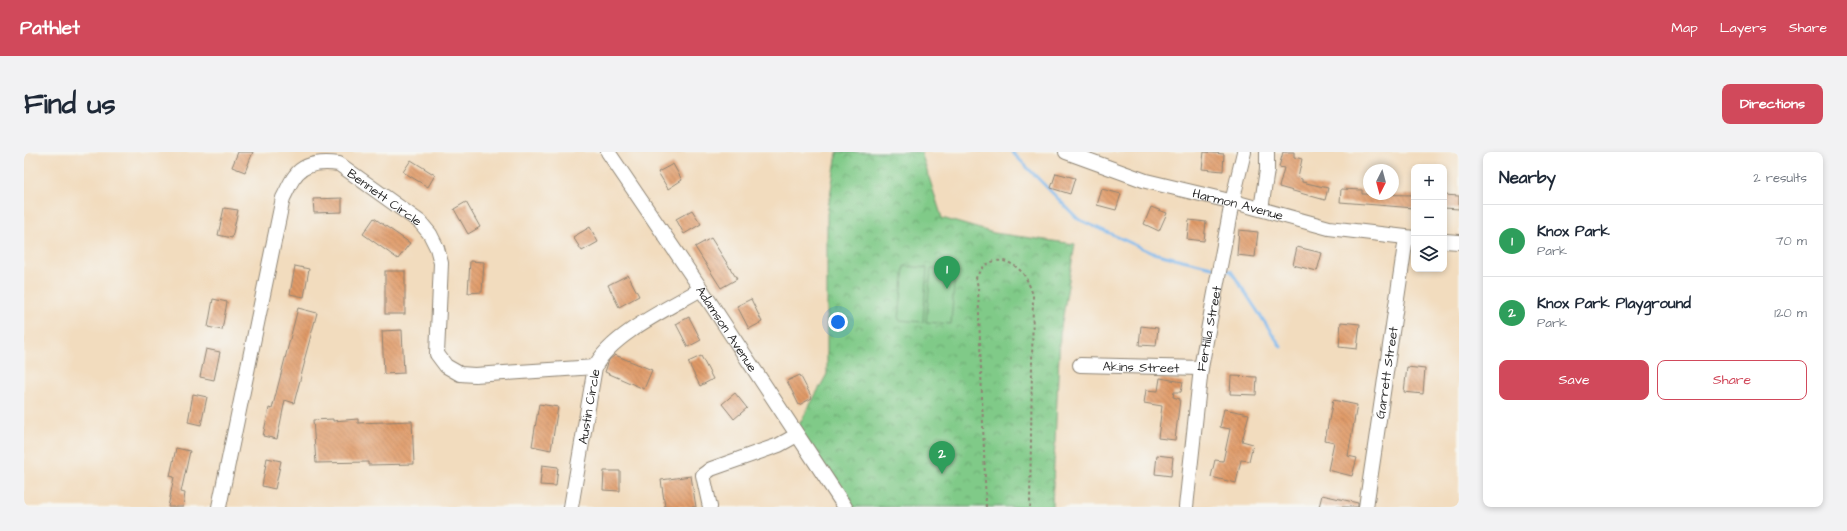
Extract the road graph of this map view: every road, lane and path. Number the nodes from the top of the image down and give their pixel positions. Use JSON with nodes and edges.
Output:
{"nodes":[{"id":1,"x":608,"y":152,"type":"edge"},
{"id":2,"x":1066,"y":152,"type":"edge"},
{"id":3,"x":1244,"y":152,"type":"edge"},
{"id":4,"x":1267,"y":152,"type":"edge"},
{"id":5,"x":1232,"y":202,"type":"junction"},
{"id":6,"x":1261,"y":209,"type":"junction"},
{"id":7,"x":1410,"y":238,"type":"edge"},
{"id":8,"x":1447,"y":241,"type":"edge"},
{"id":9,"x":1459,"y":242,"type":"edge"},
{"id":10,"x":701,"y":289,"type":"junction"},
{"id":11,"x":1080,"y":365,"type":"dead end"},
{"id":12,"x":595,"y":366,"type":"junction"},
{"id":13,"x":1201,"y":368,"type":"junction"},
{"id":14,"x":797,"y":435,"type":"junction"},
{"id":15,"x":219,"y":507,"type":"edge"},
{"id":16,"x":571,"y":507,"type":"edge"},
{"id":17,"x":710,"y":507,"type":"edge"},
{"id":18,"x":845,"y":507,"type":"edge"},
{"id":19,"x":986,"y":507,"type":"edge"},
{"id":20,"x":1030,"y":507,"type":"edge"},
{"id":21,"x":1186,"y":507,"type":"edge"},
{"id":22,"x":1366,"y":507,"type":"edge"}],
"edges":[{"from":1,"to":10,"type":"street","name":"Adamson Avenue"},
{"from":2,"to":5,"type":"street","name":"Harmon Avenue"},
{"from":3,"to":5,"type":"street","name":"Fertilla Street"},
{"from":4,"to":6,"type":"street"},
{"from":5,"to":6,"type":"street","name":"Harmon Avenue"},
{"from":5,"to":13,"type":"street","name":"Fertilla Street"},
{"from":6,"to":7,"type":"street","name":"Harmon Avenue"},
{"from":7,"to":22,"type":"street","name":"Garrett Street"},
{"from":8,"to":9,"type":"street"},
{"from":10,"to":12,"type":"street","name":"Austin Circle"},
{"from":10,"to":14,"type":"street","name":"Adamson Avenue"},
{"from":11,"to":13,"type":"street","name":"Akins Street"},
{"from":12,"to":15,"type":"street","name":"Bennett Circle"},
{"from":12,"to":16,"type":"street","name":"Austin Circle"},
{"from":13,"to":21,"type":"street","name":"Fertilla Street"},
{"from":14,"to":17,"type":"street"},
{"from":14,"to":18,"type":"street","name":"Adamson Avenue"},
{"from":19,"to":20,"type":"path"}]}
